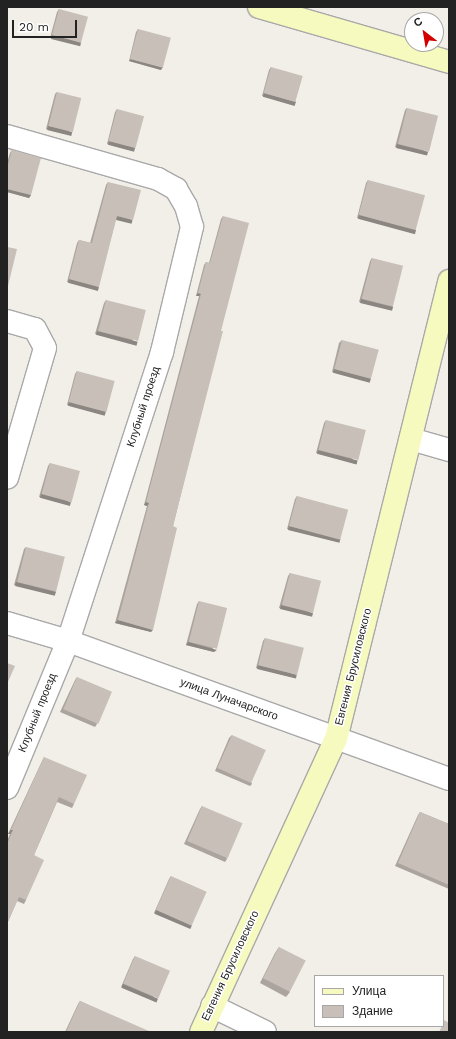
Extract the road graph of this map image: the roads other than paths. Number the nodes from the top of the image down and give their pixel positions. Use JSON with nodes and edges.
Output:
{"nodes":[{"id":1,"x":259,"y":7,"type":"edge"},
{"id":2,"x":449,"y":62,"type":"edge"},
{"id":3,"x":7,"y":136,"type":"edge"},
{"id":4,"x":449,"y":282,"type":"edge"},
{"id":5,"x":7,"y":321,"type":"edge"},
{"id":6,"x":411,"y":439,"type":"junction"},
{"id":7,"x":449,"y":450,"type":"edge"},
{"id":8,"x":7,"y":478,"type":"edge"},
{"id":9,"x":7,"y":623,"type":"edge"},
{"id":10,"x":68,"y":640,"type":"junction"},
{"id":11,"x":336,"y":739,"type":"junction"},
{"id":12,"x":449,"y":780,"type":"edge"},
{"id":13,"x":7,"y":788,"type":"edge"},
{"id":14,"x":212,"y":1006,"type":"junction"},
{"id":15,"x":200,"y":1032,"type":"edge"},
{"id":16,"x":265,"y":1032,"type":"edge"}],
"edges":[{"from":1,"to":2,"type":"street"},
{"from":3,"to":10,"type":"street","name":"Клубный проезд"},
{"from":4,"to":6,"type":"street","name":"Евгения Брусиловского"},
{"from":5,"to":8,"type":"street"},
{"from":6,"to":7,"type":"street"},
{"from":6,"to":11,"type":"street","name":"Евгения Брусиловского"},
{"from":9,"to":10,"type":"street","name":"улица Луначарского"},
{"from":10,"to":11,"type":"street","name":"улица Луначарского"},
{"from":10,"to":13,"type":"street","name":"Клубный проезд"},
{"from":11,"to":12,"type":"street","name":"улица Луначарского"},
{"from":11,"to":14,"type":"street","name":"Евгения Брусиловского"},
{"from":14,"to":15,"type":"street","name":"Евгения Брусиловского"},
{"from":14,"to":16,"type":"street"}]}
